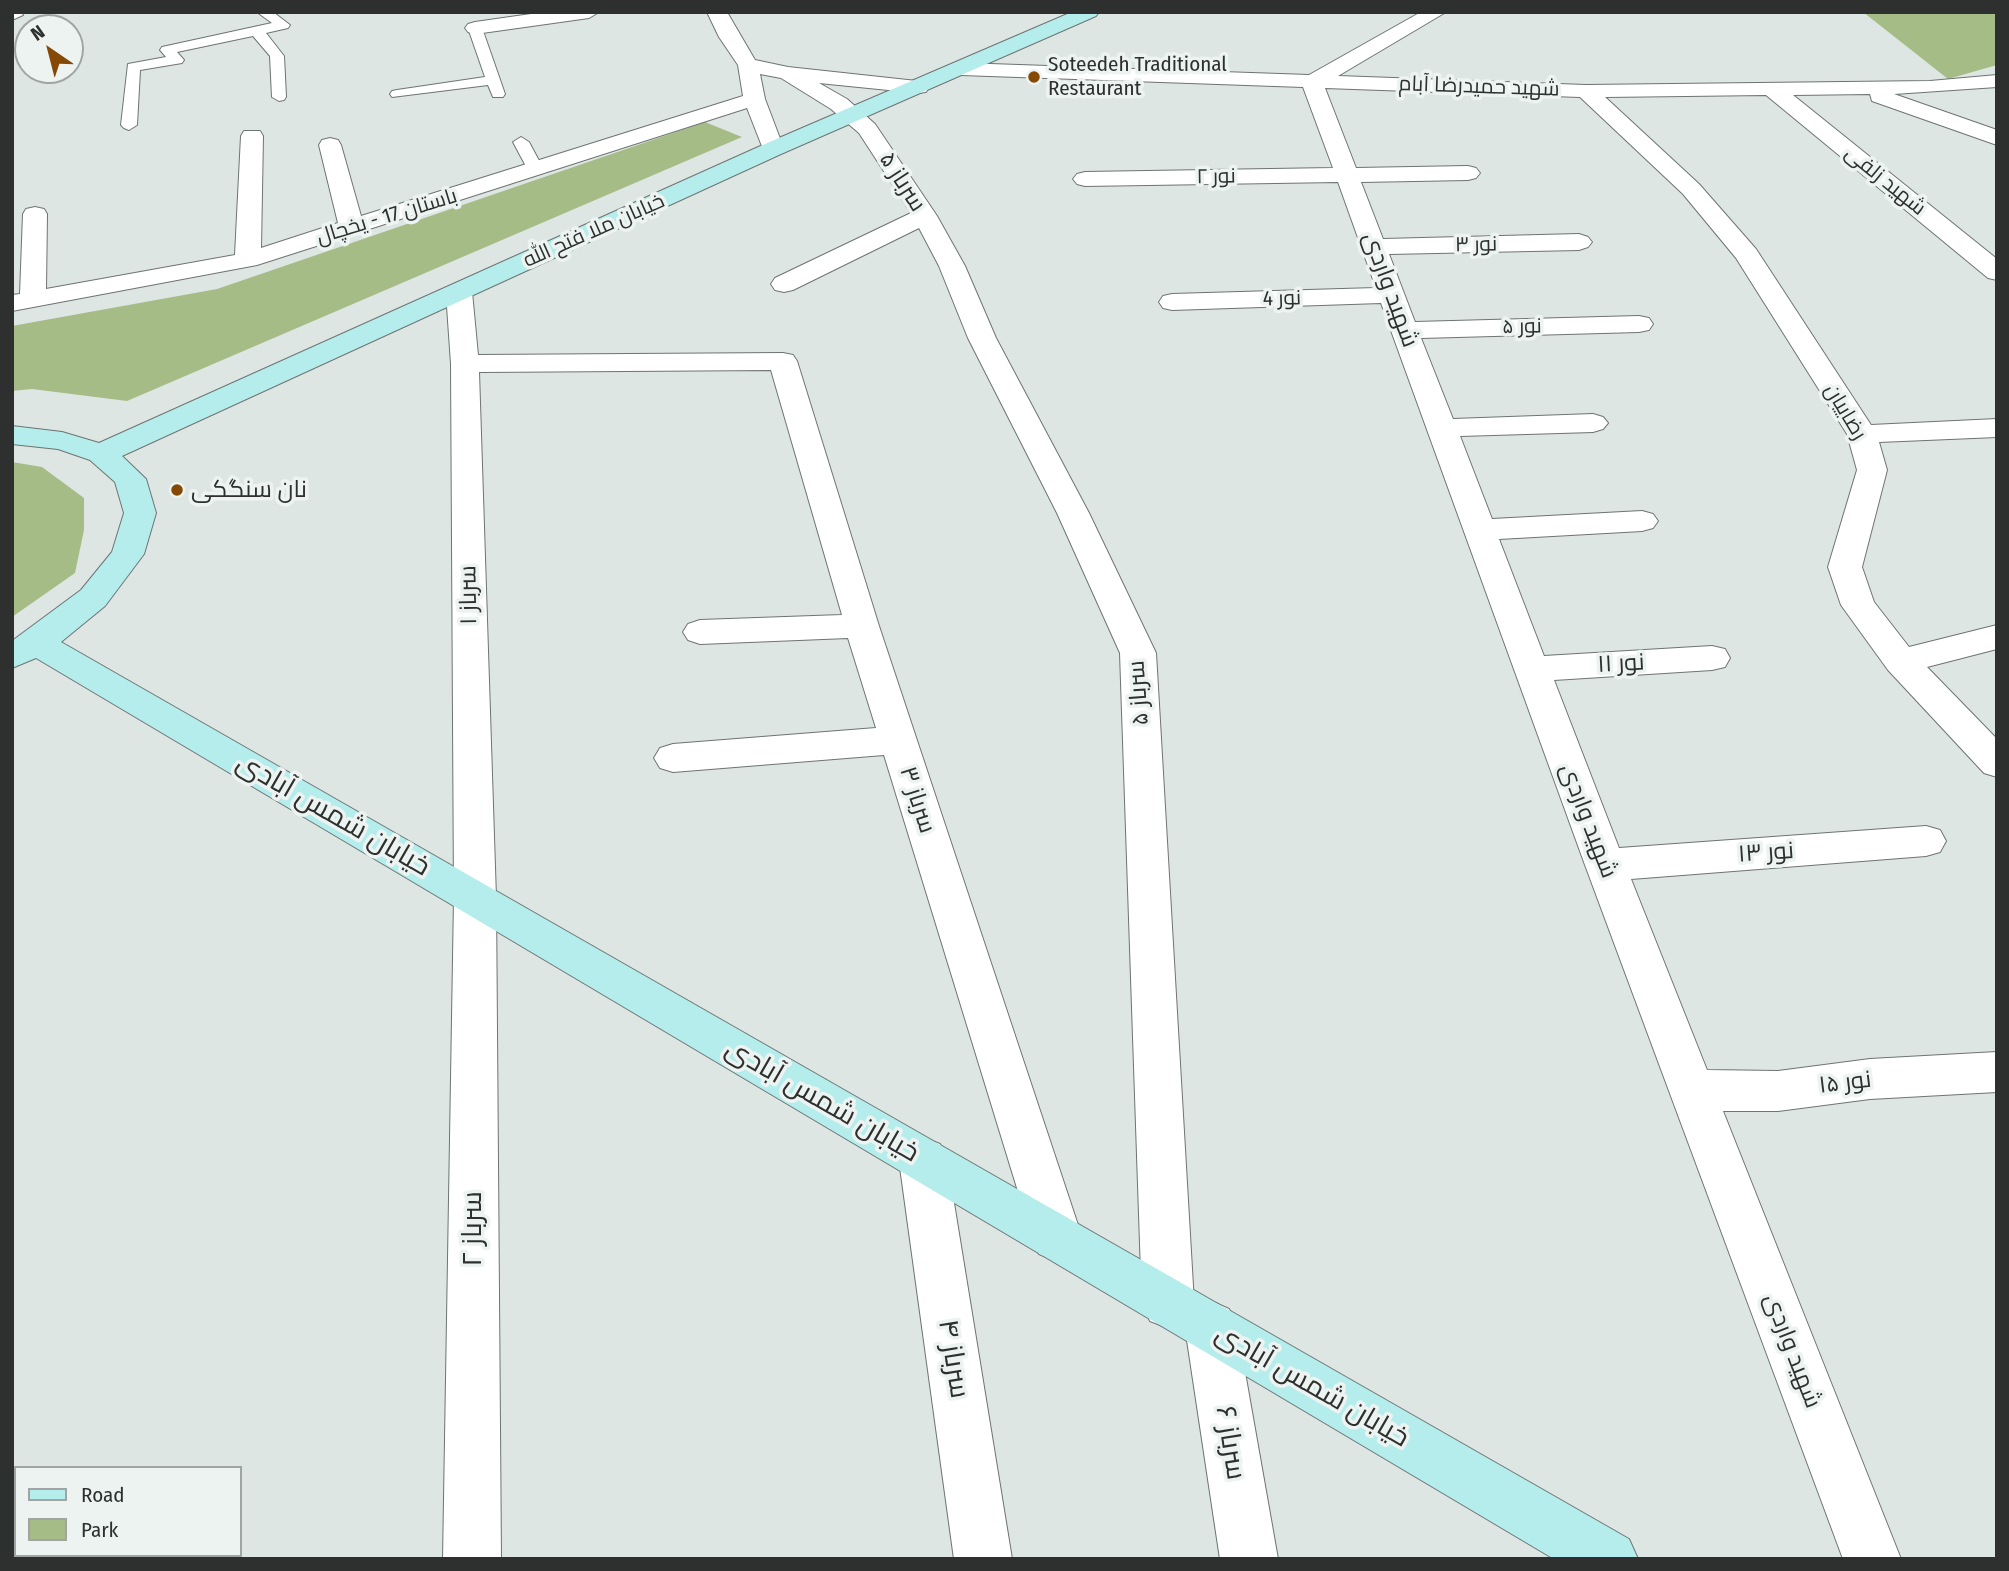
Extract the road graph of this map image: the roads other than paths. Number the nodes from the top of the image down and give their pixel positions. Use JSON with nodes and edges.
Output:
{"nodes":[{"id":1,"x":264,"y":12,"type":"edge"},
{"id":2,"x":589,"y":12,"type":"edge"},
{"id":3,"x":717,"y":12,"type":"edge"},
{"id":4,"x":1089,"y":12,"type":"edge"},
{"id":5,"x":1436,"y":12,"type":"edge"},
{"id":6,"x":475,"y":28,"type":"joint"},
{"id":7,"x":256,"y":30,"type":"junction"},
{"id":8,"x":961,"y":69,"type":"junction"},
{"id":9,"x":788,"y":73,"type":"junction"},
{"id":10,"x":492,"y":80,"type":"junction"},
{"id":11,"x":1997,"y":80,"type":"edge"},
{"id":12,"x":1312,"y":82,"type":"junction"},
{"id":13,"x":758,"y":87,"type":"junction"},
{"id":14,"x":918,"y":87,"type":"junction"},
{"id":15,"x":1859,"y":89,"type":"junction"},
{"id":16,"x":1773,"y":90,"type":"junction"},
{"id":17,"x":1586,"y":91,"type":"junction"},
{"id":18,"x":397,"y":94,"type":"dead end"},
{"id":19,"x":499,"y":96,"type":"dead end"},
{"id":20,"x":279,"y":97,"type":"dead end"},
{"id":21,"x":803,"y":108,"type":"dead end"},
{"id":22,"x":850,"y":116,"type":"junction"},
{"id":23,"x":129,"y":125,"type":"dead end"},
{"id":24,"x":252,"y":136,"type":"dead end"},
{"id":25,"x":1997,"y":138,"type":"edge"},
{"id":26,"x":522,"y":142,"type":"dead end"},
{"id":27,"x":330,"y":145,"type":"dead end"},
{"id":28,"x":773,"y":149,"type":"junction"},
{"id":29,"x":536,"y":170,"type":"junction"},
{"id":30,"x":1468,"y":173,"type":"dead end"},
{"id":31,"x":1347,"y":175,"type":"junction"},
{"id":32,"x":1086,"y":179,"type":"dead end"},
{"id":33,"x":35,"y":214,"type":"dead end"},
{"id":34,"x":925,"y":216,"type":"junction"},
{"id":35,"x":352,"y":229,"type":"junction"},
{"id":36,"x":1579,"y":242,"type":"dead end"},
{"id":37,"x":1374,"y":247,"type":"junction"},
{"id":38,"x":248,"y":260,"type":"junction"},
{"id":39,"x":1997,"y":272,"type":"edge"},
{"id":40,"x":784,"y":284,"type":"dead end"},
{"id":41,"x":459,"y":292,"type":"junction"},
{"id":42,"x":23,"y":301,"type":"edge"},
{"id":43,"x":1172,"y":302,"type":"dead end"},
{"id":44,"x":1398,"y":313,"type":"junction"},
{"id":45,"x":1639,"y":324,"type":"dead end"},
{"id":46,"x":465,"y":364,"type":"junction"},
{"id":47,"x":1593,"y":424,"type":"dead end"},
{"id":48,"x":1441,"y":428,"type":"junction"},
{"id":49,"x":1997,"y":428,"type":"edge"},
{"id":50,"x":1862,"y":434,"type":"junction"},
{"id":51,"x":12,"y":435,"type":"edge"},
{"id":52,"x":101,"y":454,"type":"junction"},
{"id":53,"x":1642,"y":521,"type":"dead end"},
{"id":54,"x":1479,"y":530,"type":"junction"},
{"id":55,"x":862,"y":626,"type":"junction"},
{"id":56,"x":701,"y":632,"type":"dead end"},
{"id":57,"x":1997,"y":637,"type":"edge"},
{"id":58,"x":24,"y":649,"type":"edge"},
{"id":59,"x":1712,"y":658,"type":"dead end"},
{"id":60,"x":1901,"y":661,"type":"junction"},
{"id":61,"x":1531,"y":669,"type":"junction"},
{"id":62,"x":898,"y":740,"type":"junction"},
{"id":63,"x":673,"y":758,"type":"dead end"},
{"id":64,"x":1997,"y":763,"type":"edge"},
{"id":65,"x":1926,"y":841,"type":"dead end"},
{"id":66,"x":1605,"y":866,"type":"junction"},
{"id":67,"x":475,"y":898,"type":"junction"},
{"id":68,"x":1997,"y":1072,"type":"edge"},
{"id":69,"x":1692,"y":1090,"type":"junction"},
{"id":70,"x":923,"y":1160,"type":"junction"},
{"id":71,"x":1057,"y":1237,"type":"junction"},
{"id":72,"x":1190,"y":1315,"type":"junction"},
{"id":73,"x":472,"y":1559,"type":"edge"},
{"id":74,"x":983,"y":1559,"type":"edge"},
{"id":75,"x":1249,"y":1559,"type":"edge"},
{"id":76,"x":1608,"y":1559,"type":"edge"},
{"id":77,"x":1872,"y":1559,"type":"edge"}],
"edges":[{"from":1,"to":7,"type":"lane"},
{"from":2,"to":6,"type":"street"},
{"from":3,"to":13,"type":"street"},
{"from":4,"to":8,"type":"main road","name":"خیابان ملا فتح الله"},
{"from":5,"to":12,"type":"street"},
{"from":6,"to":10,"type":"lane"},
{"from":7,"to":20,"type":"lane"},
{"from":7,"to":23,"type":"lane"},
{"from":8,"to":12,"type":"street","name":"شهید حمیدرضا آبام"},
{"from":8,"to":14,"type":"main road","name":"خیابان ملا فتح الله"},
{"from":9,"to":13,"type":"street"},
{"from":9,"to":14,"type":"street"},
{"from":9,"to":22,"type":"street","name":"سرباز ۵"},
{"from":10,"to":18,"type":"lane"},
{"from":10,"to":19,"type":"lane"},
{"from":11,"to":15,"type":"street","name":"شهید حمیدرضا آبام"},
{"from":12,"to":17,"type":"street","name":"شهید حمیدرضا آبام"},
{"from":12,"to":31,"type":"street","name":"شهید واردی"},
{"from":13,"to":28,"type":"street"},
{"from":13,"to":29,"type":"street","name":"باستان 17 - یخچال"},
{"from":14,"to":22,"type":"main road","name":"خیابان ملا فتح الله"},
{"from":15,"to":16,"type":"street","name":"شهید حمیدرضا آبام"},
{"from":15,"to":25,"type":"street"},
{"from":16,"to":17,"type":"street","name":"شهید حمیدرضا آبام"},
{"from":16,"to":39,"type":"street","name":"شهید زلفی"},
{"from":17,"to":50,"type":"street","name":"رضاییان"},
{"from":21,"to":22,"type":"street"},
{"from":22,"to":28,"type":"main road","name":"خیابان ملا فتح الله"},
{"from":22,"to":34,"type":"street","name":"سرباز ۵"},
{"from":24,"to":38,"type":"street"},
{"from":26,"to":29,"type":"lane"},
{"from":27,"to":35,"type":"street"},
{"from":28,"to":41,"type":"main road","name":"خیابان ملا فتح الله"},
{"from":29,"to":35,"type":"street","name":"باستان 17 - یخچال"},
{"from":30,"to":31,"type":"street","name":"نور ۲"},
{"from":31,"to":32,"type":"street","name":"نور ۲"},
{"from":31,"to":37,"type":"street","name":"شهید واردی"},
{"from":33,"to":42,"type":"street"},
{"from":34,"to":40,"type":"street"},
{"from":34,"to":72,"type":"street","name":"سرباز ۵"},
{"from":35,"to":38,"type":"street","name":"باستان 17 - یخچال"},
{"from":36,"to":37,"type":"street","name":"نور ۳"},
{"from":37,"to":44,"type":"street","name":"شهید واردی"},
{"from":38,"to":42,"type":"street","name":"باستان 17 - یخچال"},
{"from":41,"to":46,"type":"street","name":"سرباز ۱"},
{"from":41,"to":52,"type":"main road","name":"خیابان ملا فتح الله"},
{"from":43,"to":44,"type":"street","name":"نور 4"},
{"from":44,"to":45,"type":"street","name":"نور ۵"},
{"from":44,"to":48,"type":"street","name":"شهید واردی"},
{"from":46,"to":55,"type":"street","name":"سرباز ۳"},
{"from":46,"to":67,"type":"street","name":"سرباز ۱"},
{"from":47,"to":48,"type":"street"},
{"from":48,"to":54,"type":"street","name":"شهید واردی"},
{"from":49,"to":50,"type":"street"},
{"from":50,"to":60,"type":"street","name":"رضاییان"},
{"from":51,"to":52,"type":"main road"},
{"from":52,"to":58,"type":"main road"},
{"from":53,"to":54,"type":"street"},
{"from":54,"to":61,"type":"street","name":"شهید واردی"},
{"from":55,"to":56,"type":"street"},
{"from":55,"to":62,"type":"street","name":"سرباز ۳"},
{"from":57,"to":60,"type":"street"},
{"from":58,"to":67,"type":"main road","name":"خیابان شمس آبادی"},
{"from":59,"to":61,"type":"street","name":"نور ۱۱"},
{"from":60,"to":64,"type":"street","name":"رضاییان"},
{"from":61,"to":66,"type":"street","name":"شهید واردی"},
{"from":62,"to":63,"type":"street"},
{"from":62,"to":71,"type":"street","name":"سرباز ۳"},
{"from":65,"to":66,"type":"street","name":"نور ۱۳"},
{"from":66,"to":69,"type":"street","name":"شهید واردی"},
{"from":67,"to":70,"type":"main road","name":"خیابان شمس آبادی"},
{"from":67,"to":73,"type":"street","name":"سرباز ۲"},
{"from":68,"to":69,"type":"street","name":"نور ۱۵"},
{"from":69,"to":77,"type":"street","name":"شهید واردی"},
{"from":70,"to":71,"type":"main road","name":"خیابان شمس آبادی"},
{"from":70,"to":74,"type":"street","name":"سرباز ۴"},
{"from":71,"to":72,"type":"main road","name":"خیابان شمس آبادی"},
{"from":72,"to":75,"type":"street","name":"سرباز ۶"},
{"from":72,"to":76,"type":"main road","name":"خیابان شمس آبادی"}]}
